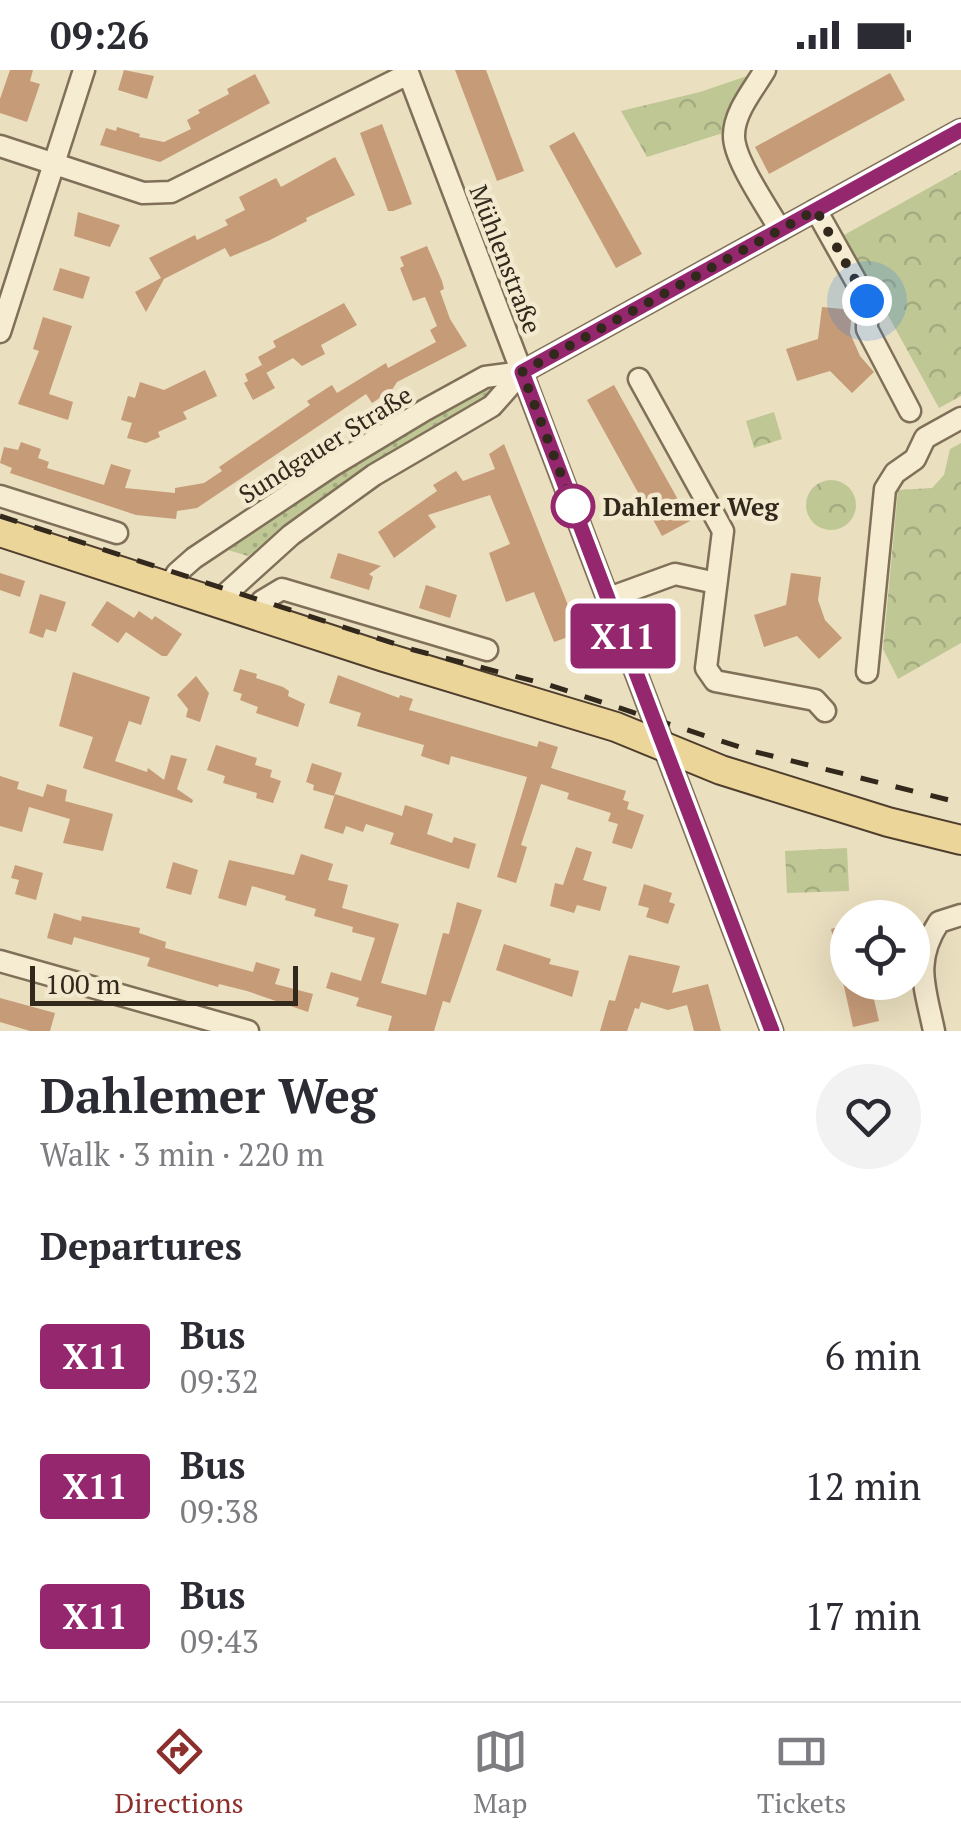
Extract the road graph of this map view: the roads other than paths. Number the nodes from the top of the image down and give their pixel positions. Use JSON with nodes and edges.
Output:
{"nodes":[{"id":1,"x":84,"y":70,"type":"edge"},
{"id":2,"x":765,"y":70,"type":"edge"},
{"id":3,"x":408,"y":72,"type":"edge"},
{"id":4,"x":961,"y":130,"type":"edge"},
{"id":5,"x":0,"y":146,"type":"edge"},
{"id":6,"x":54,"y":164,"type":"junction"},
{"id":7,"x":816,"y":210,"type":"junction"},
{"id":8,"x":780,"y":230,"type":"junction"},
{"id":9,"x":0,"y":332,"type":"edge"},
{"id":10,"x":522,"y":372,"type":"junction"},
{"id":11,"x":639,"y":379,"type":"dead end"},
{"id":12,"x":910,"y":411,"type":"dead end"},
{"id":13,"x":961,"y":418,"type":"edge"},
{"id":14,"x":0,"y":496,"type":"edge"},
{"id":15,"x":32,"y":506,"type":"junction"},
{"id":16,"x":117,"y":533,"type":"dead end"},
{"id":17,"x":10,"y":535,"type":"edge"},
{"id":18,"x":716,"y":583,"type":"junction"},
{"id":19,"x":169,"y":587,"type":"junction"},
{"id":20,"x":608,"y":598,"type":"junction"},
{"id":21,"x":218,"y":602,"type":"junction"},
{"id":22,"x":256,"y":614,"type":"junction"},
{"id":23,"x":487,"y":650,"type":"dead end"},
{"id":24,"x":867,"y":672,"type":"dead end"},
{"id":25,"x":825,"y":711,"type":"dead end"},
{"id":26,"x":666,"y":747,"type":"junction"},
{"id":27,"x":961,"y":840,"type":"edge"},
{"id":28,"x":960,"y":915,"type":"edge"},
{"id":29,"x":0,"y":960,"type":"edge"},
{"id":30,"x":248,"y":1031,"type":"edge"},
{"id":31,"x":772,"y":1031,"type":"edge"},
{"id":32,"x":934,"y":1031,"type":"edge"}],
"edges":[{"from":1,"to":6,"type":"street"},
{"from":2,"to":8,"type":"street"},
{"from":3,"to":6,"type":"street"},
{"from":3,"to":10,"type":"street","name":"Mühlenstraße"},
{"from":4,"to":7,"type":"street","name":"Sundgauer Straße"},
{"from":5,"to":6,"type":"street"},
{"from":6,"to":9,"type":"street"},
{"from":7,"to":8,"type":"street","name":"Sundgauer Straße"},
{"from":7,"to":12,"type":"street"},
{"from":8,"to":10,"type":"street","name":"Sundgauer Straße"},
{"from":10,"to":19,"type":"street","name":"Sundgauer Straße"},
{"from":10,"to":20,"type":"street","name":"Mühlenstraße"},
{"from":10,"to":21,"type":"street","name":"Sundgauer Straße"},
{"from":11,"to":18,"type":"street"},
{"from":13,"to":24,"type":"street"},
{"from":14,"to":15,"type":"street"},
{"from":15,"to":16,"type":"street"},
{"from":15,"to":17,"type":"street"},
{"from":17,"to":19,"type":"main road"},
{"from":18,"to":20,"type":"street"},
{"from":18,"to":25,"type":"street"},
{"from":19,"to":21,"type":"main road"},
{"from":20,"to":26,"type":"street","name":"Mühlenstraße"},
{"from":21,"to":22,"type":"main road"},
{"from":22,"to":23,"type":"street"},
{"from":22,"to":26,"type":"main road"},
{"from":26,"to":27,"type":"main road"},
{"from":26,"to":31,"type":"street","name":"Mühlenstraße"},
{"from":28,"to":32,"type":"street"},
{"from":29,"to":30,"type":"street"}]}
